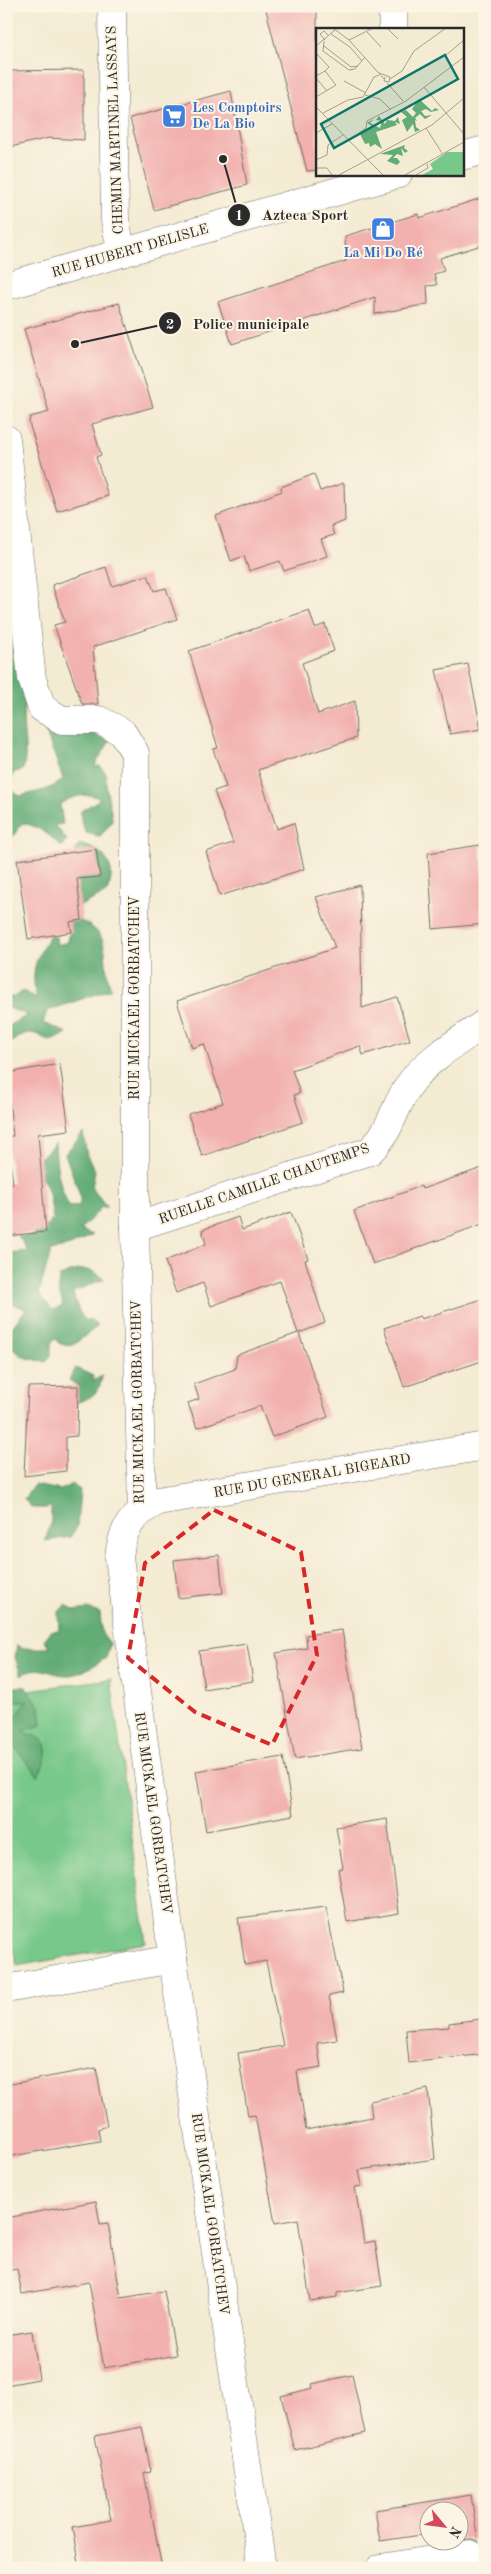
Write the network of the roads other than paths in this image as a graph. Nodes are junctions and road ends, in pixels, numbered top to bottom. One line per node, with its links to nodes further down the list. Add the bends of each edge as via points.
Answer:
1 (112, 6): 7 (street, CHEMIN MARTINEL LASSAYS, via 115,220)
2 (393, 6): 3 (street)
3 (393, 28)
4 (485, 150): 5 (street)
5 (464, 155)
6 (392, 175): 7 (street, RUE HUBERT DELISLE)
7 (122, 253): 8 (street, RUE HUBERT DELISLE)
8 (6, 286)
9 (6, 439): 11 (street, RUE MICKAEL GORBATCHEV, via 32,679 42,708 62,720 99,720 122,732 135,753)
10 (485, 1023): 11 (street, RUELLE CAMILLE CHAUTEMPS, via 427,1065 412,1081 400,1099 392,1124 370,1151)
11 (135, 1227): 13 (street, RUE MICKAEL GORBATCHEV)
12 (485, 1446): 13 (street, RUE DU GENERAL BIGEARD, via 158,1501)
13 (142, 1510): 14 (street, RUE MICKAEL GORBATCHEV, via 129,1522 121,1538 119,1556)
14 (173, 1959): 15 (street); 16 (street, RUE MICKAEL GORBATCHEV)
15 (6, 1989)
16 (262, 2568)
17 (381, 2568): 18 (street, via 468,2554)
18 (483, 2568)

